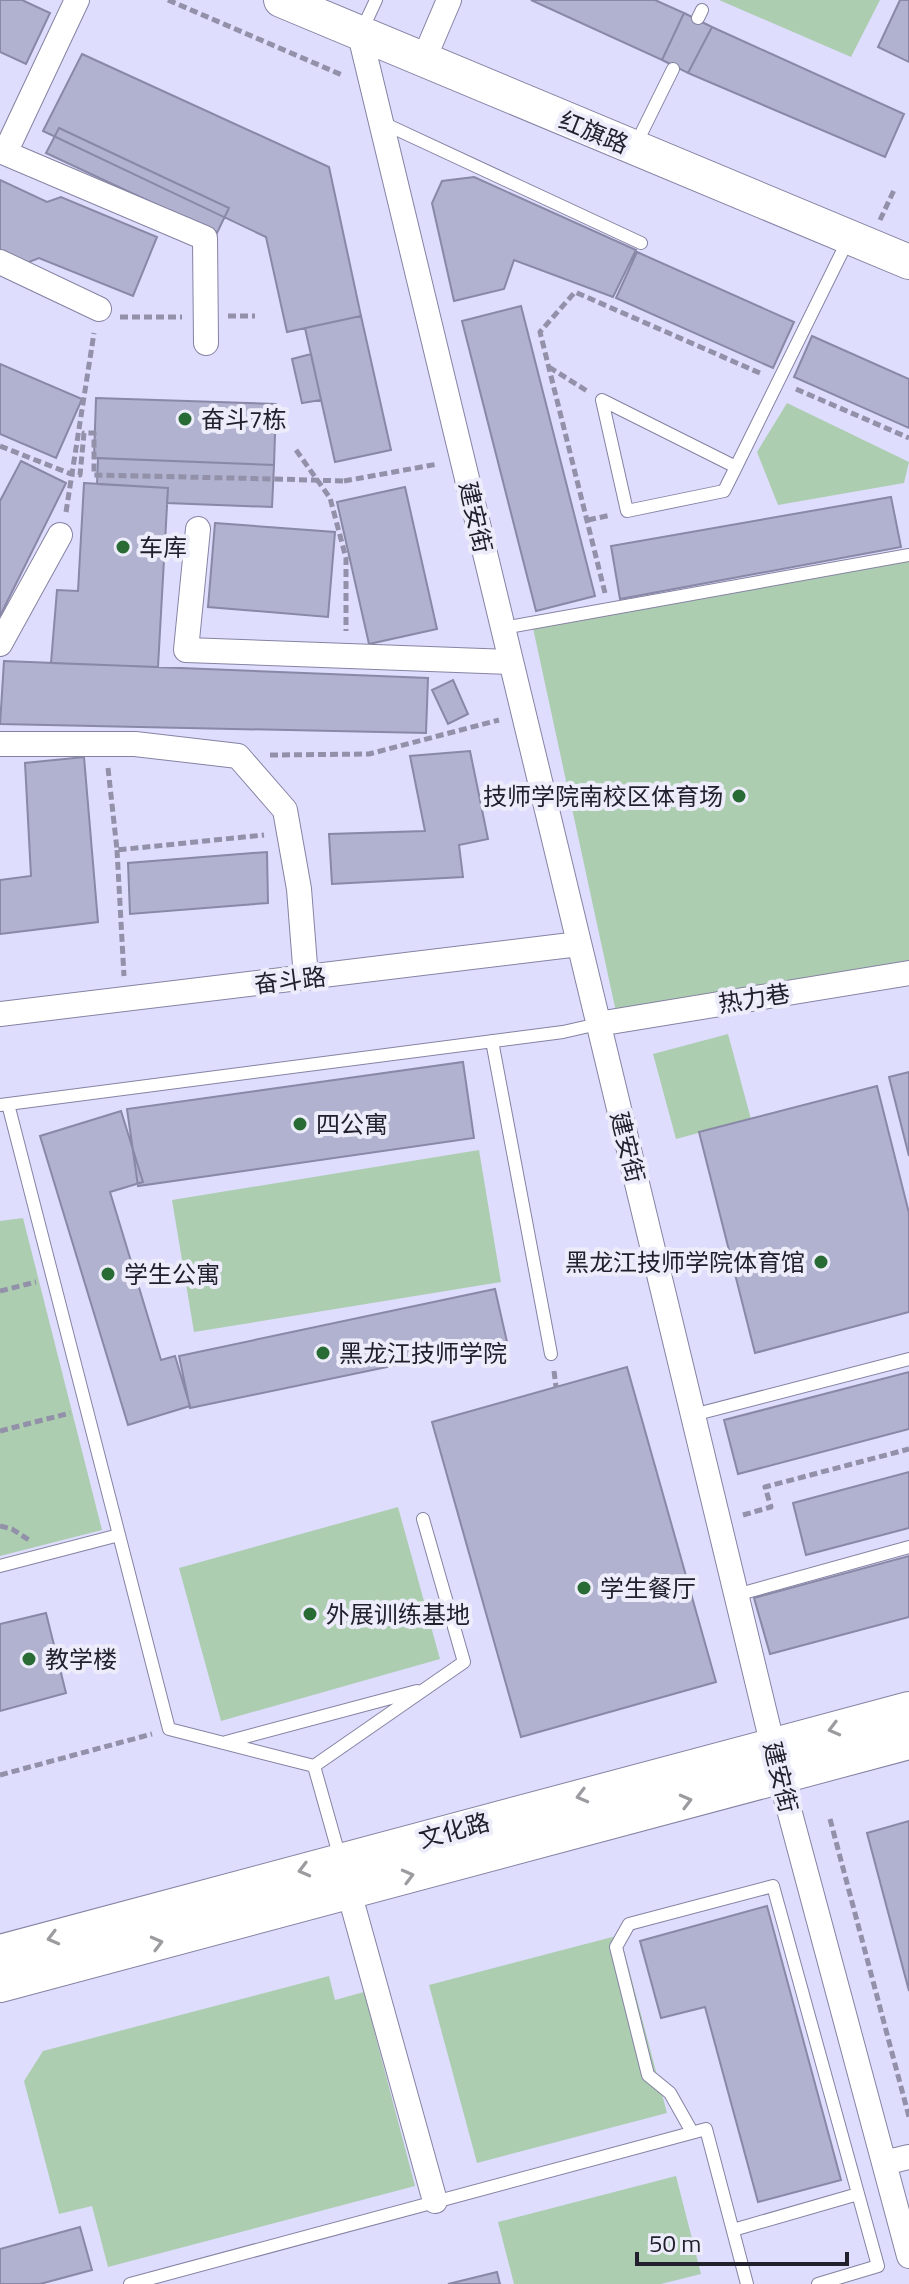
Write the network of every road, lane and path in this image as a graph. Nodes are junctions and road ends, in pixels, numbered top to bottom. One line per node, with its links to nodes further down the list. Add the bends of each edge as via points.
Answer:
1 (77, 0): 12 (street)
2 (168, 0): 9 (path)
3 (281, 0): 6 (main road, 红旗路)
4 (376, 0): 6 (lane)
5 (449, 0): 7 (street)
6 (360, 35): 7 (main road, 红旗路); 9 (street, 建安街)
7 (423, 61): 11 (main road, 红旗路)
8 (673, 69): 11 (lane)
9 (373, 88): 10 (street, 建安街)
10 (381, 122): 14 (lane); 27 (street, 建安街)
11 (634, 149): 13 (main road, 红旗路)
12 (2, 154): 19 (street, via 205,238)
13 (849, 237): 16 (main road, 红旗路); 22 (lane)
14 (641, 243)
15 (0, 262): 17 (street)
16 (909, 262)
17 (99, 309): 19 (path, via 124,318); 29 (path)
18 (255, 316): 19 (path)
19 (206, 317): 20 (street)
20 (206, 343)
21 (549, 367): 22 (path, via 540,332 575,292); 23 (path); 34 (path)
22 (778, 381): 24 (path); 28 (lane)
23 (602, 400): 28 (lane); 28 (lane, via 627,511 724,491)
24 (909, 438)
25 (0, 446): 29 (path)
26 (296, 450): 37 (path, via 330,498 346,558)
27 (462, 459): 29 (path, bridge, via 344,481 94,475 94,433 84,433 80,475); 35 (street, 建安街)
28 (736, 467)
29 (71, 474): 30 (path)
30 (69, 497)
31 (198, 529): 37 (street, via 186,650)
32 (60, 535): 36 (street)
33 (909, 555): 34 (lane)
34 (609, 609): 35 (lane)
35 (503, 628): 38 (street, 建安街)
36 (0, 644)
37 (346, 656): 38 (street)
38 (511, 662): 39 (street, 建安街)
39 (523, 713): 42 (path, via 369,754); 45 (street, 建安街)
40 (105, 743): 41 (street); 42 (street); 44 (path)
41 (0, 744)
42 (238, 756): 43 (street, via 285,810)
43 (289, 833): 44 (path); 47 (street)
44 (117, 850): 48 (path)
45 (579, 944): 47 (street, 奋斗路); 50 (street, 建安街)
46 (909, 973): 50 (street, 热力巷)
47 (306, 978): 48 (street, 奋斗路)
48 (125, 999): 49 (street, 奋斗路)
49 (0, 1014)
50 (598, 1024): 51 (lane); 58 (street, 建安街)
51 (492, 1041): 52 (lane); 55 (lane)
52 (4, 1104): 53 (lane)
53 (53, 1278): 54 (path); 57 (lane)
54 (1, 1292)
55 (551, 1354)
56 (909, 1359): 58 (lane)
57 (86, 1409): 59 (path); 63 (lane)
58 (693, 1415): 62 (street, 建安街)
59 (0, 1431)
60 (909, 1449): 62 (path, via 765,1487 771,1507)
61 (423, 1519): 67 (lane, via 464,1662)
62 (718, 1521): 66 (street, 建安街)
63 (119, 1535): 65 (lane); 69 (lane)
64 (909, 1547): 66 (lane)
65 (0, 1566)
66 (736, 1595): 72 (street, 建安街)
67 (427, 1688): 71 (lane); 73 (lane)
68 (909, 1709): 72 (main road, 文化路, one-way to 72)
69 (169, 1729): 71 (lane); 74 (path)
70 (909, 1742): 72 (main road, 文化路)
71 (222, 1743): 73 (lane)
72 (776, 1761): 76 (main road, 文化路); 82 (street, 建安街)
73 (314, 1766): 76 (lane)
74 (0, 1775)
75 (830, 1819): 79 (path)
76 (344, 1876): 77 (main road, 文化路, one-way to 77); 78 (main road, 文化路, one-way to 76); 84 (street)
77 (0, 1952)
78 (0, 1985)
79 (909, 2117)
80 (692, 2132): 83 (lane, via 670,2093 648,2075 616,1947 629,1924 773,1886); 84 (lane); 85 (lane, via 706,2129)
81 (909, 2157): 82 (street)
82 (884, 2163): 86 (street, 建安街)
83 (858, 2194): 85 (lane); 89 (lane, via 878,2266)
84 (435, 2201): 87 (lane)
85 (733, 2230): 88 (lane)
86 (909, 2256)
87 (130, 2284)
88 (747, 2284)
89 (818, 2284)

